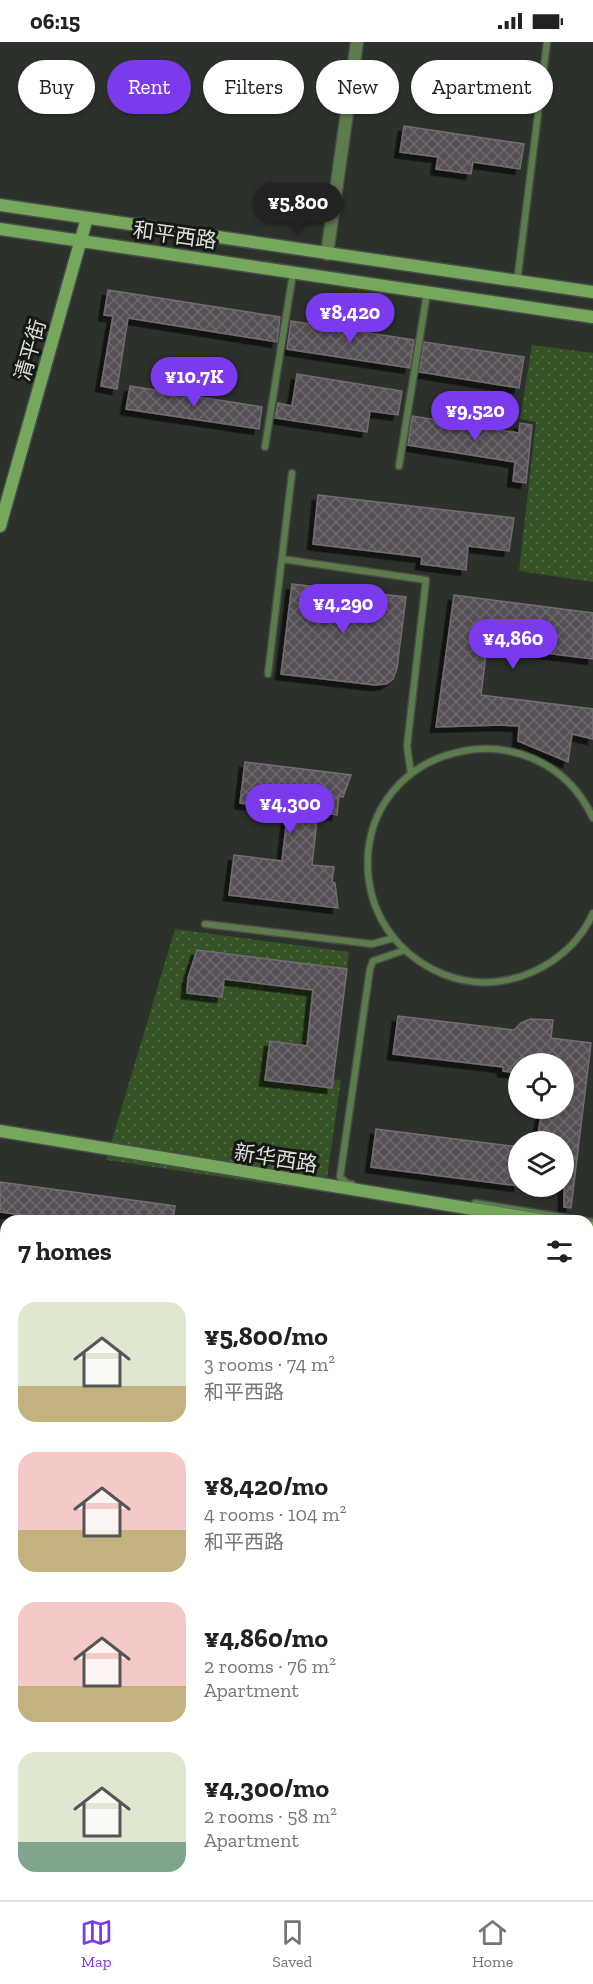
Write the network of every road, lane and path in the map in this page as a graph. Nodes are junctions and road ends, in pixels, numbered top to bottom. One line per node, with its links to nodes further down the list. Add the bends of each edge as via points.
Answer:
1 (357, 42): 7 (street)
2 (547, 42): 9 (lane)
3 (0, 205): 4 (main road, 和平西路)
4 (87, 218): 6 (main road, 清平街); 7 (main road, 和平西路)
5 (0, 229): 6 (main road, 和平西路)
6 (81, 241): 8 (main road, 和平西路); 16 (main road, 清平街)
7 (327, 254): 9 (main road, 和平西路)
8 (293, 273): 10 (main road, 和平西路); 13 (lane)
9 (517, 282): 11 (main road, 和平西路)
10 (427, 292): 12 (main road, 和平西路); 14 (lane)
11 (593, 292)
12 (593, 316)
13 (265, 447)
14 (399, 466)
15 (292, 473): 17 (lane)
16 (0, 526)
17 (282, 559): 18 (lane); 19 (lane, via 426,580 407,746)
18 (268, 674)
19 (411, 774): 20 (lane, via 433,760 463,750 512,751 556,771 579,794); 23 (lane, via 386,803 369,848 372,896)
20 (593, 818)
21 (593, 913): 24 (lane, via 563,953 537,970 508,980 477,982 446,975)
22 (205, 924): 23 (lane, via 372,944)
23 (394, 938): 24 (lane)
24 (405, 950): 27 (lane, via 373,961 370,969 340,1177 348,1184)
25 (0, 1131): 26 (main road, 新华西路)
26 (469, 1215)
27 (548, 1215)

